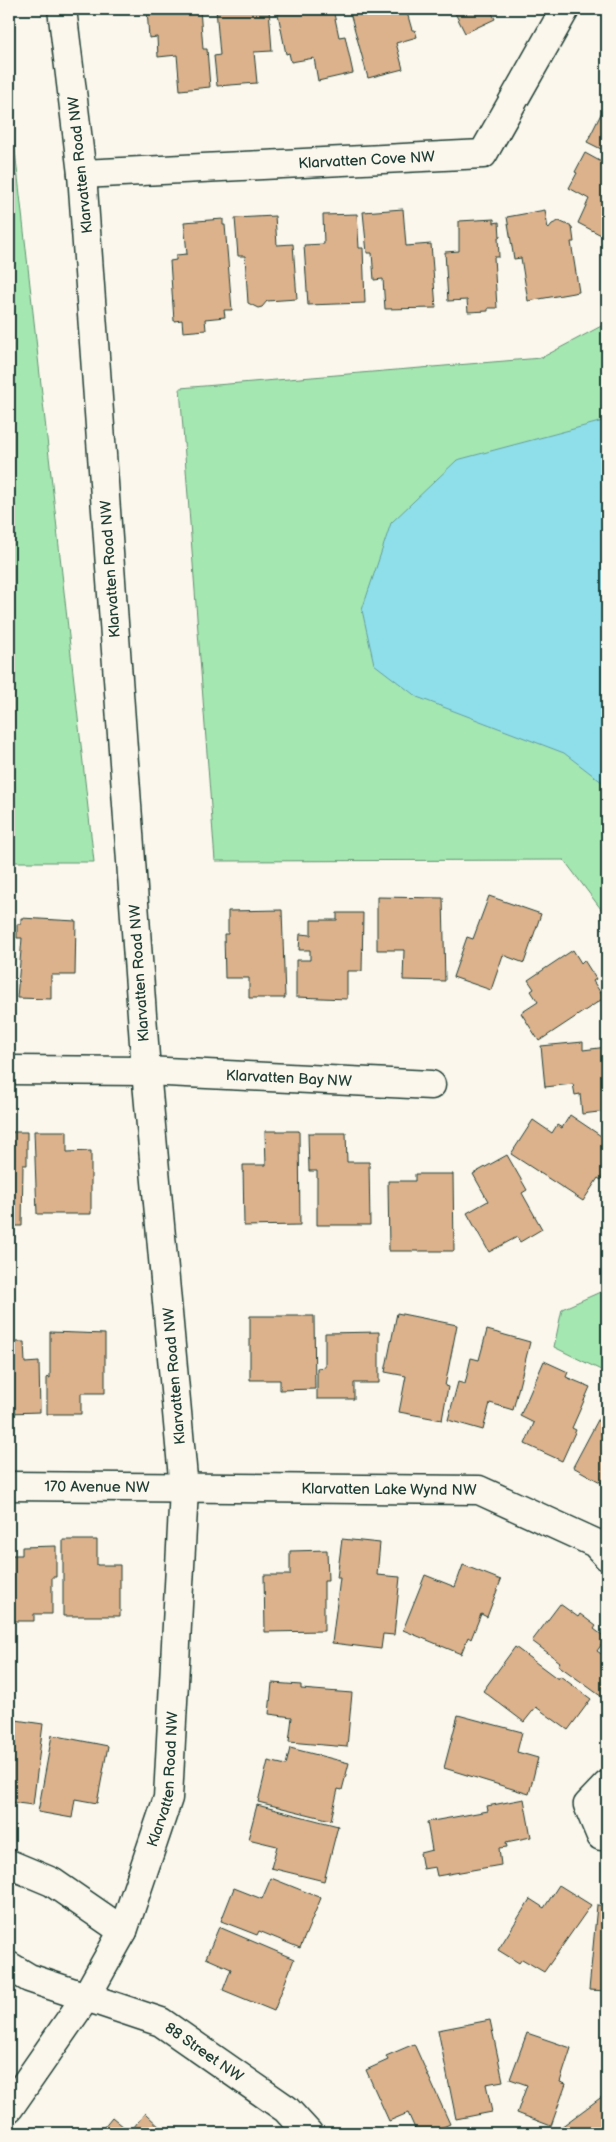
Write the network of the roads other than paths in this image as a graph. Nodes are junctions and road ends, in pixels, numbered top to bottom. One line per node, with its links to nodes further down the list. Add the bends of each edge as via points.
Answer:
1 (62, 9): 3 (street, Klarvatten Road NW)
2 (566, 9): 3 (street, Klarvatten Cove NW, via 483,154)
3 (82, 174): 5 (street, Klarvatten Road NW)
4 (9, 1070): 5 (street, Klarvatten Bay NW)
5 (146, 1071): 6 (street, Klarvatten Bay NW); 8 (street, Klarvatten Road NW)
6 (431, 1085)
7 (9, 1486): 8 (street, 170 Avenue NW)
8 (184, 1489): 9 (street, Klarvatten Lake Wynd NW, via 479,1490 595,1543); 13 (street, Klarvatten Road NW, via 168,1798)
9 (607, 1556)
10 (607, 1785): 11 (street, via 588,1805 601,1836)
11 (607, 1835)
12 (9, 1864): 13 (street, via 52,1882)
13 (123, 1931): 15 (street, Klarvatten Road NW)
14 (9, 1966): 15 (street, via 29,1978)
15 (86, 1998): 16 (street, Klarvatten Road NW); 17 (street, 88 Street NW, via 161,2022 286,2109)
16 (9, 2108)
17 (308, 2133)

